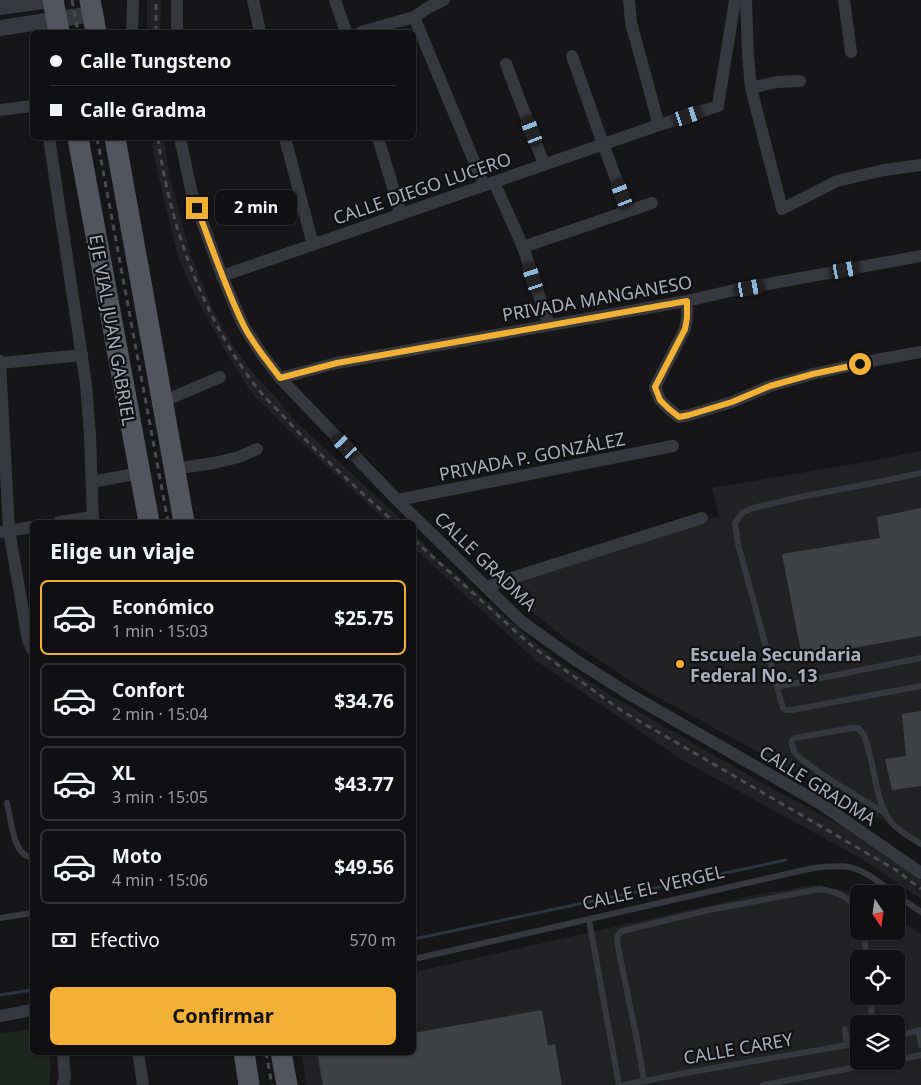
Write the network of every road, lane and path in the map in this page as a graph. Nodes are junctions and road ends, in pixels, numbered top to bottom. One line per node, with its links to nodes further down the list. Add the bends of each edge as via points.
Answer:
1 (132, 0): 16 (street)
2 (177, 0): 17 (street)
3 (254, 0): 18 (street)
4 (444, 0): 13 (street)
5 (629, 0): 28 (street, via 631,23)
6 (735, 0): 28 (street, CALLE DIEGO LUCERO, via 718,106)
7 (746, 0): 25 (street)
8 (844, 0): 21 (street)
9 (340, 3): 19 (street)
10 (0, 7): 11 (street)
11 (54, 13): 12 (street); 15 (street)
12 (93, 16)
13 (414, 17): 20 (street); 38 (street)
14 (0, 28): 15 (street)
15 (32, 28)
16 (132, 30)
17 (177, 30)
18 (260, 30)
19 (346, 30)
20 (368, 30)
21 (851, 52)
22 (572, 56): 35 (street)
23 (506, 64): 36 (street)
24 (800, 81): 25 (street)
25 (751, 88): 37 (street, via 782,209 837,181)
26 (30, 106): 27 (street)
27 (0, 110)
28 (659, 125): 35 (street, CALLE DIEGO LUCERO)
29 (49, 140): 49 (street)
30 (78, 140): 57 (main road, EJE VIAL JUAN GABRIEL)
31 (115, 140): 53 (main road, EJE VIAL JUAN GABRIEL)
32 (180, 140): 45 (street, CALLE GRADMA, via 192,194)
33 (286, 140): 42 (street)
34 (379, 140): 41 (street)
35 (603, 144): 36 (street, CALLE DIEGO LUCERO); 40 (street)
36 (544, 164): 38 (street, CALLE DIEGO LUCERO)
37 (921, 165)
38 (489, 184): 41 (street, CALLE DIEGO LUCERO); 43 (street)
39 (652, 203): 40 (street)
40 (628, 211): 43 (street)
41 (401, 214): 42 (street, CALLE DIEGO LUCERO)
42 (312, 245): 45 (street, CALLE DIEGO LUCERO)
43 (523, 247): 47 (street)
44 (921, 256): 46 (street, PRIVADA MANGANESO)
45 (222, 276): 52 (street, CALLE GRADMA, via 243,325)
46 (687, 301): 47 (street, PRIVADA MANGANESO); 48 (street, via 685,329 655,387 660,400 679,417 813,374)
47 (549, 325): 52 (street, PRIVADA MANGANESO, via 337,363)
48 (921, 352)
49 (82, 356): 50 (street); 59 (street)
50 (0, 362): 66 (street)
51 (220, 377): 53 (street)
52 (280, 378): 60 (street, CALLE GRADMA)
53 (162, 402): 56 (main road, EJE VIAL JUAN GABRIEL)
54 (674, 446): 60 (street, PRIVADA P. GONZÁLEZ)
55 (258, 449): 56 (street, via 214,463)
56 (174, 469): 64 (main road, EJE VIAL JUAN GABRIEL)
57 (140, 473): 59 (street); 63 (main road, EJE VIAL JUAN GABRIEL)
58 (921, 473): 71 (lane, via 753,508 742,513 735,523)
59 (92, 482): 62 (street)
60 (397, 500): 67 (street, CALLE GRADMA)
61 (702, 518): 67 (street)
62 (93, 520)
63 (148, 520)
64 (184, 520)
65 (30, 527): 66 (street)
66 (5, 531): 68 (street)
67 (487, 587): 76 (street, CALLE GRADMA, via 522,622 577,661 821,804)
68 (30, 644)
69 (921, 658): 71 (lane)
70 (921, 686): 71 (lane, via 792,710 783,708)
71 (776, 687)
72 (8, 803): 75 (lane, via 17,845)
73 (885, 812): 73 (lane, via 865,736 858,728 792,741 795,753 802,760); 74 (lane, via 892,823)
74 (921, 844)
75 (30, 857)
76 (921, 873)
77 (882, 885): 83 (lane, CALLE EL VERGEL, via 848,867 813,868)
78 (905, 900): 80 (lane, CALLE EL VERGEL)
79 (850, 901): 100 (lane, via 845,896 820,890 716,908 638,926 618,934 616,939)
80 (921, 912)
81 (30, 913): 82 (lane)
82 (0, 918)
83 (589, 920): 84 (lane, CALLE EL VERGEL); 105 (lane)
84 (416, 959)
85 (30, 1010): 86 (street)
86 (0, 1016)
87 (845, 1029): 91 (lane)
88 (920, 1031): 89 (lane); 92 (lane)
89 (905, 1034)
90 (850, 1044): 91 (lane, CALLE CAREY)
91 (847, 1045): 100 (lane, CALLE CAREY)
92 (921, 1045)
93 (63, 1055): 101 (street)
94 (138, 1055): 102 (street)
95 (244, 1055): 103 (main road)
96 (282, 1055): 104 (main road)
97 (921, 1055): 98 (lane)
98 (905, 1058)
99 (850, 1068): 107 (lane)
100 (644, 1081): 106 (lane, CALLE CAREY)
101 (63, 1085)
102 (143, 1085)
103 (249, 1085)
104 (288, 1085)
105 (619, 1085)
106 (624, 1085)
107 (763, 1085)

